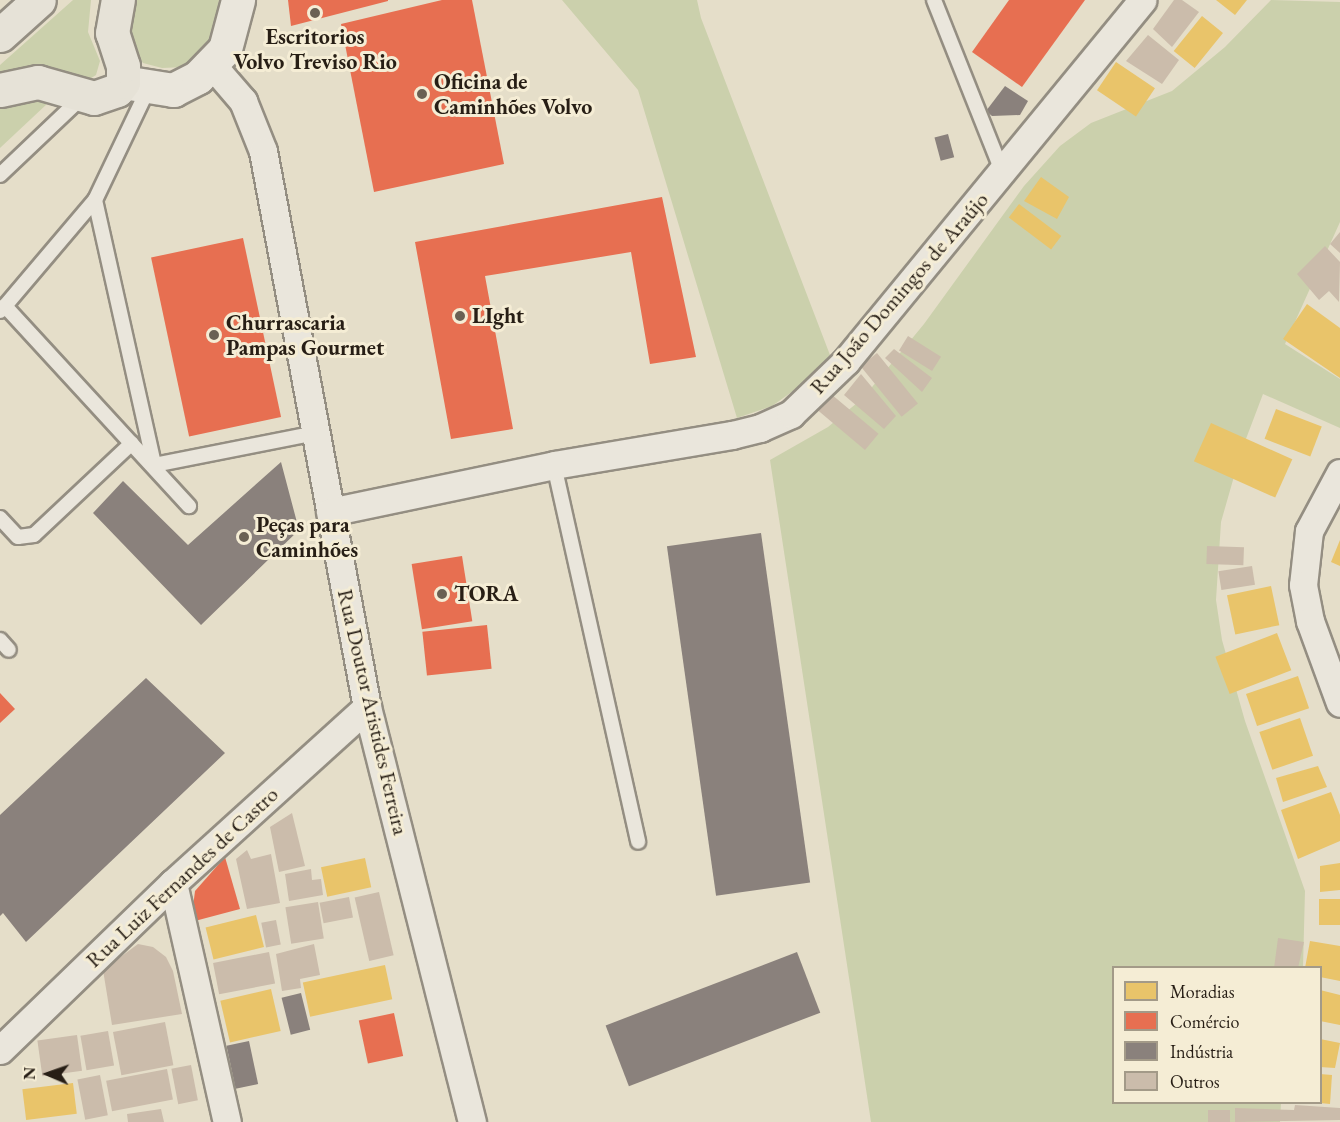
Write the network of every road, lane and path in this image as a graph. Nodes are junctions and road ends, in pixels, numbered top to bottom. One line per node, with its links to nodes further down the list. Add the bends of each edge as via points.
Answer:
1 (39, 0): 6 (highway)
2 (118, 0): 8 (highway, via 112,39)
3 (238, 0): 7 (main road, via 225,49)
4 (934, 0): 11 (lane)
5 (1143, 0): 11 (street, Rua João Domingos de Araújo)
6 (0, 35)
7 (212, 65): 8 (main road, via 173,90); 15 (street, Rua Doutor Aristides Ferreira, via 243,101 263,151)
8 (136, 84): 10 (highway, via 108,96); 13 (lane)
9 (0, 90): 10 (highway, via 38,82 65,87)
10 (81, 98): 12 (lane)
11 (1003, 173): 18 (street, Rua João Domingos de Araújo, via 846,361 791,414 732,435)
12 (0, 175)
13 (95, 201): 14 (lane); 17 (lane)
14 (3, 308): 16 (lane)
15 (315, 433): 17 (lane); 21 (street, Rua Doutor Aristides Ferreira)
16 (132, 442): 17 (lane); 22 (lane, via 34,535 18,537)
17 (154, 465): 20 (lane)
18 (554, 465): 21 (street, Rua João Domingos de Araújo); 25 (lane)
19 (1340, 473): 23 (street, via 1315,514 1303,575 1310,621)
20 (189, 506)
21 (330, 512): 24 (street, Rua Doutor Aristides Ferreira)
22 (0, 518)
23 (1340, 703)
24 (367, 708): 26 (street, Rua Luiz Fernandes de Castro); 29 (street, Rua Doutor Aristides Ferreira)
25 (638, 842)
26 (173, 883): 27 (street, Rua Luiz Fernandes de Castro); 28 (street)
27 (0, 1050)
28 (227, 1122)
29 (472, 1122)

